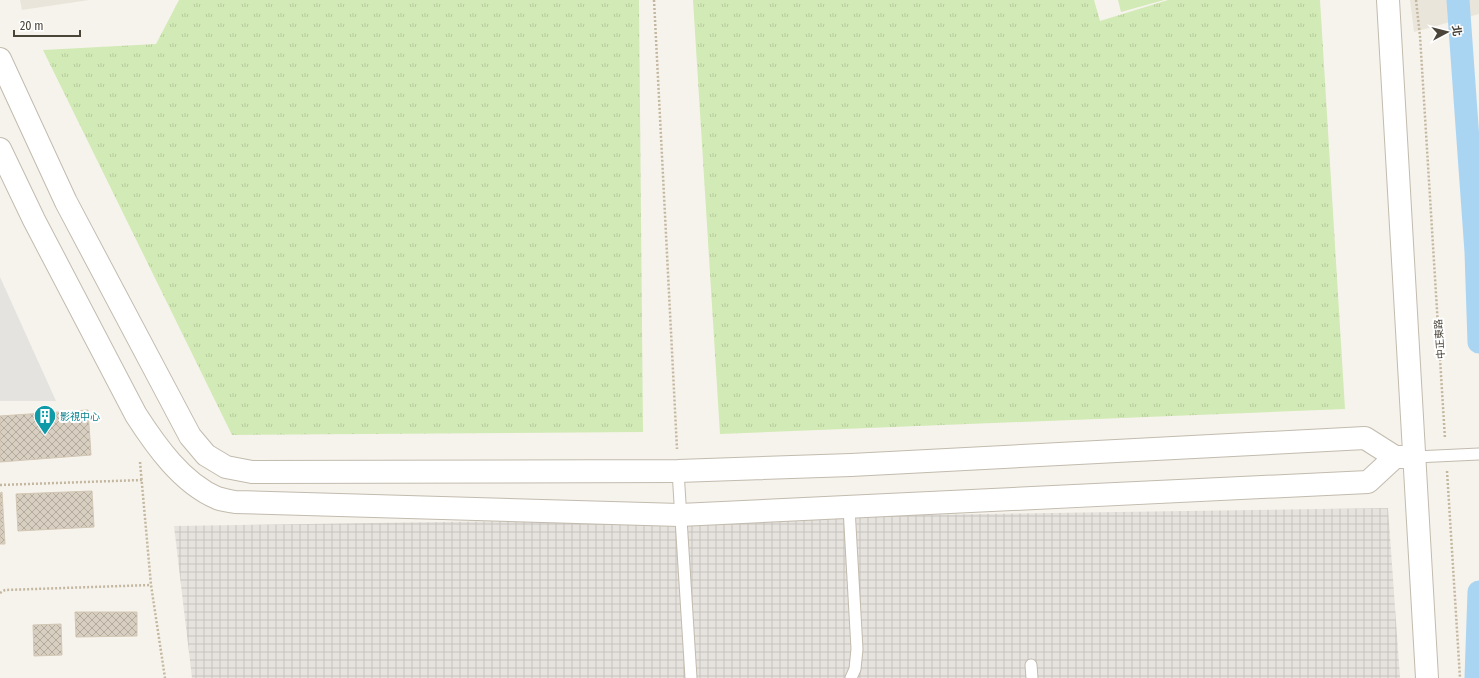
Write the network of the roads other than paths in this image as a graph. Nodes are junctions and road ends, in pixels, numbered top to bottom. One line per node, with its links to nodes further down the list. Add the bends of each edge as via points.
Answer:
1 (1388, 0): 5 (street)
2 (0, 59): 6 (street, via 66,202 190,436 206,455 226,467 252,472)
3 (0, 149): 8 (street, via 34,220 136,415 172,465 204,491 217,498 235,502)
4 (1479, 454): 5 (lane)
5 (1405, 457): 6 (street, via 1365,438 851,465); 7 (street, via 1368,482); 13 (street)
6 (678, 471): 8 (lane)
7 (849, 508): 8 (street); 11 (lane, via 857,650 855,669)
8 (680, 515): 10 (lane)
9 (1032, 665): 12 (lane)
10 (691, 678)
11 (851, 678)
12 (1032, 678)
13 (1427, 678)

